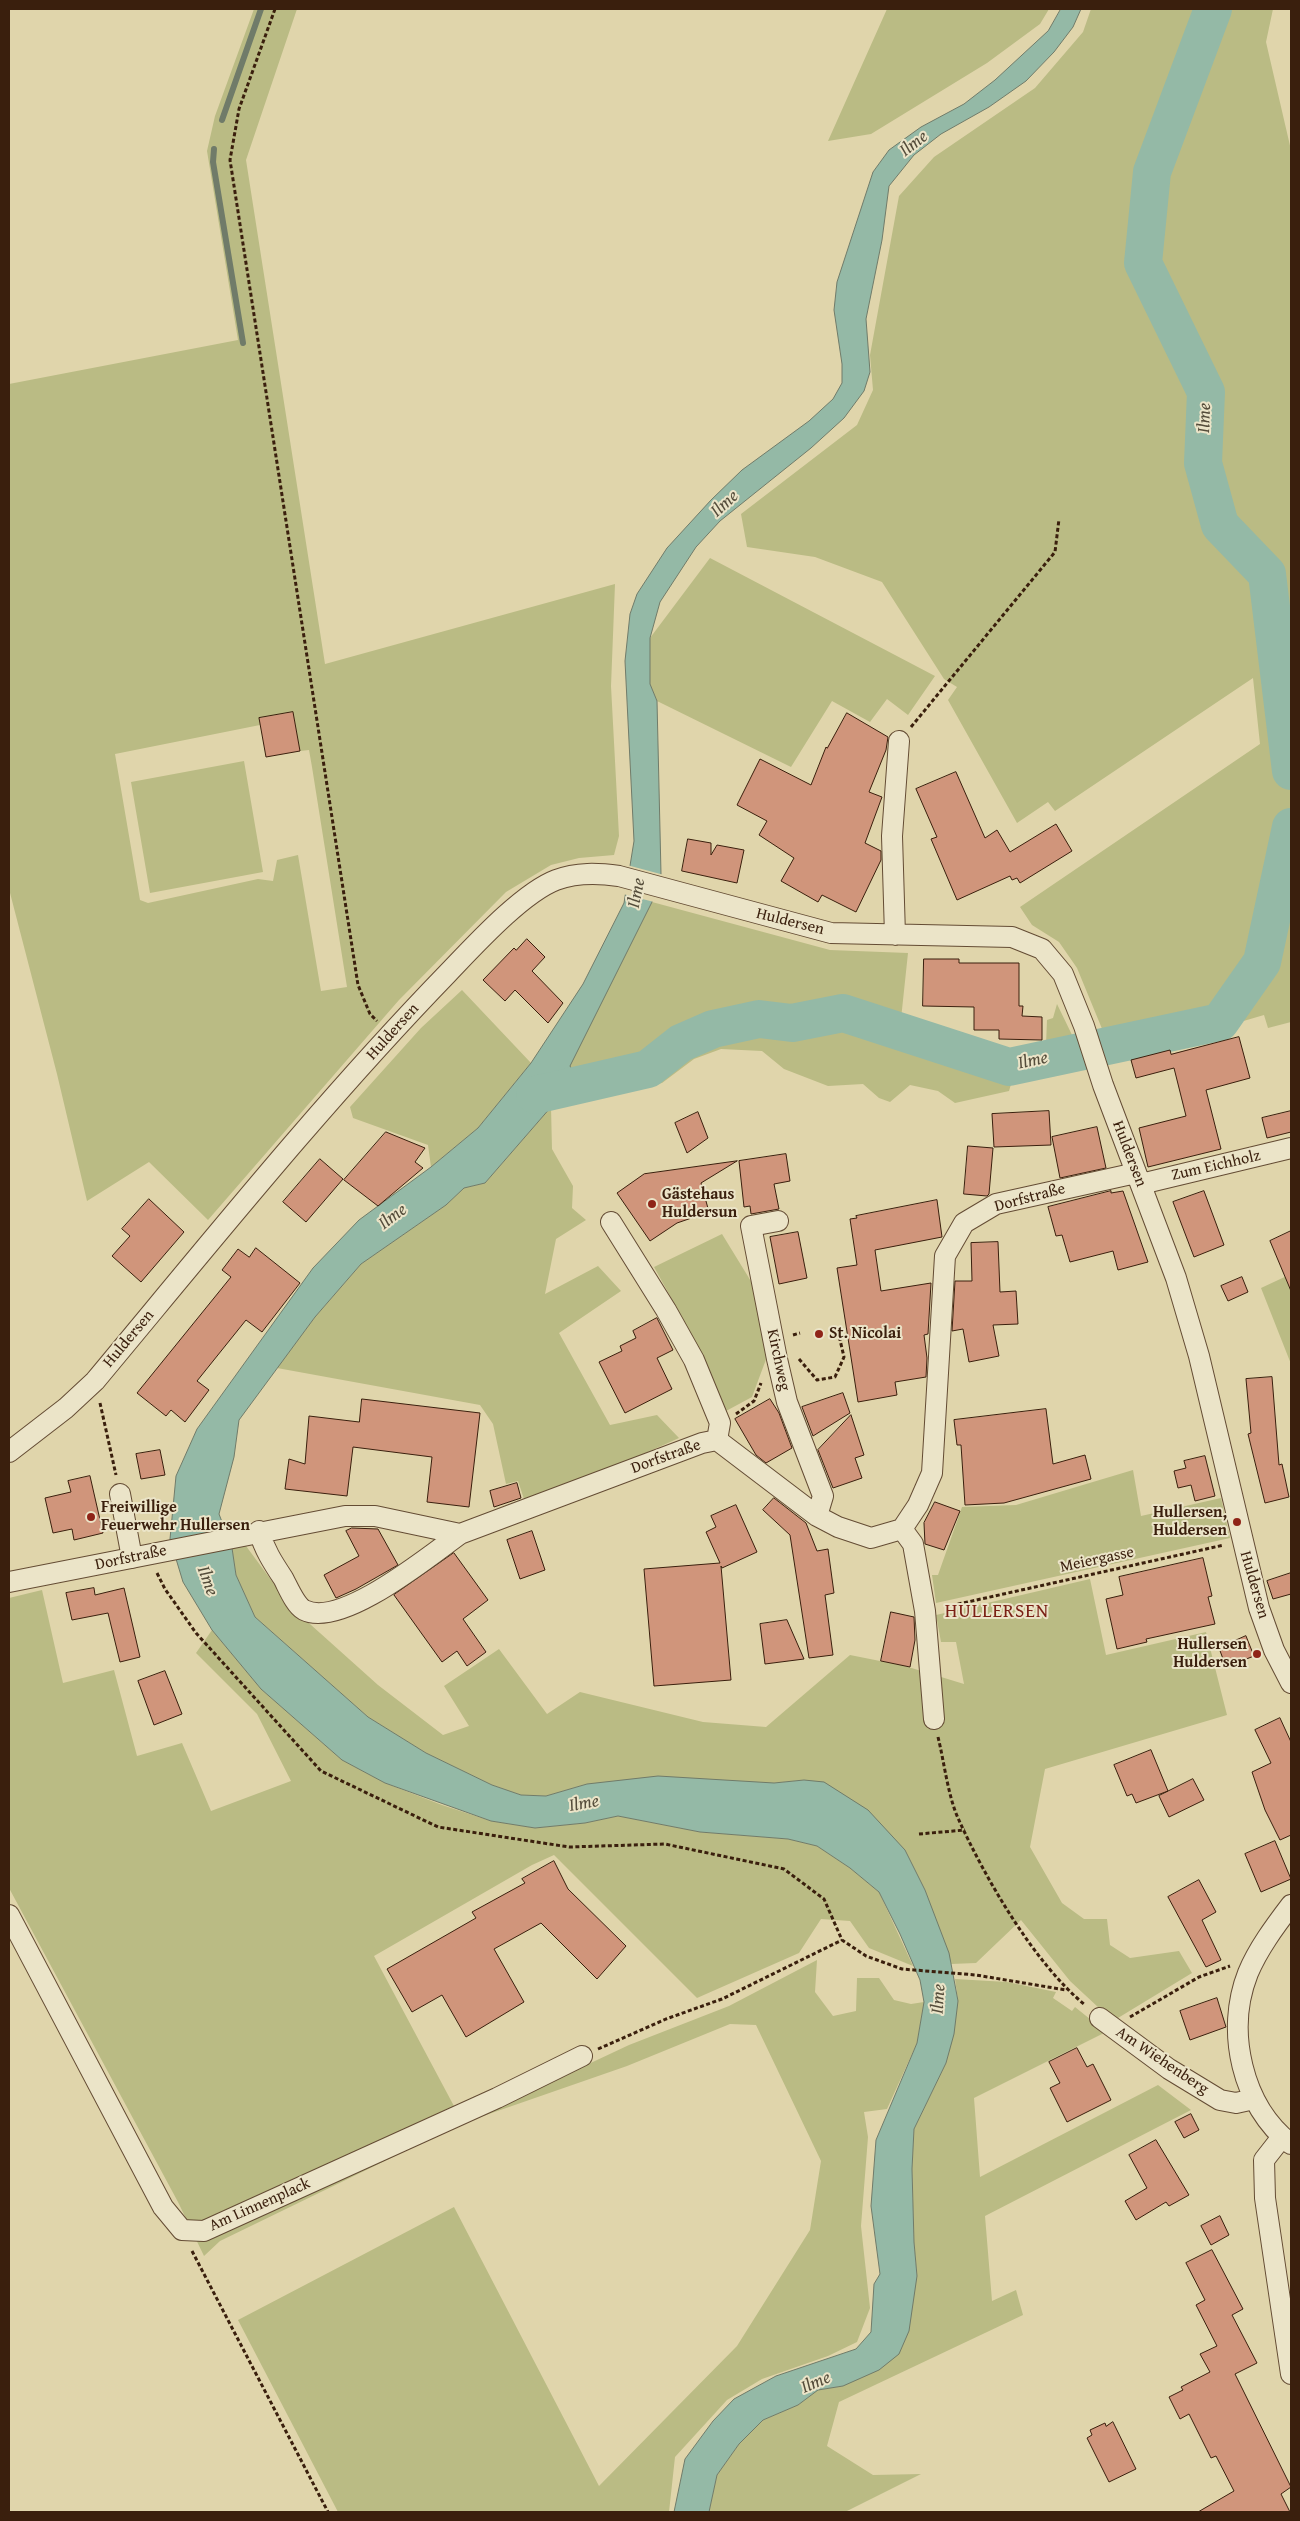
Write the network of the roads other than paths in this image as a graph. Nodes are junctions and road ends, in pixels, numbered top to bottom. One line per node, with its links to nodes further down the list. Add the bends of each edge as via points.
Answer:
1 (899, 741): 2 (street, via 892,836)
2 (895, 935): 4 (street, Huldersen, via 1012,937 1042,949 1063,974); 8 (street, Huldersen, via 831,933 619,876 591,872 556,880 530,896 490,930 390,1033 95,1381)
3 (1291, 1148): 4 (street, Zum Eichholz)
4 (1138, 1179): 11 (street, Dorfstraße, via 996,1204 964,1224 945,1256 932,1473); 16 (street, Huldersen, via 1176,1278 1200,1356 1262,1616)
5 (778, 1221): 10 (street, Kirchweg, via 752,1226 787,1402 823,1496)
6 (612, 1222): 7 (street, via 694,1360 720,1423)
7 (718, 1440): 10 (street, Dorfstraße); 13 (street, Dorfstraße, via 702,1443)
8 (9, 1452)
9 (120, 1494): 14 (street)
10 (817, 1516): 11 (street, Dorfstraße, via 871,1538)
11 (902, 1529): 17 (street, via 913,1544 925,1611)
12 (252, 1533): 13 (street, Dorfstraße, via 345,1516 375,1516); 13 (street, via 302,1609 316,1614 342,1609 380,1591); 14 (street, Dorfstraße)
13 (460, 1534)
14 (146, 1555): 15 (street, Dorfstraße)
15 (9, 1582)
16 (1291, 1683)
17 (934, 1719)
18 (1291, 1905): 22 (street, via 1248,1974 1238,2014 1239,2049)
19 (9, 1915): 21 (street, Am Linnenplack, via 163,2207 182,2230 204,2231)
20 (1106, 2023): 22 (street, Am Wiehenberg, via 1169,2069 1220,2100 1236,2103)
21 (582, 2056)
22 (1254, 2099): 23 (street)
23 (1287, 2141): 24 (street, via 1264,2160 1266,2198)
24 (1291, 2374)

